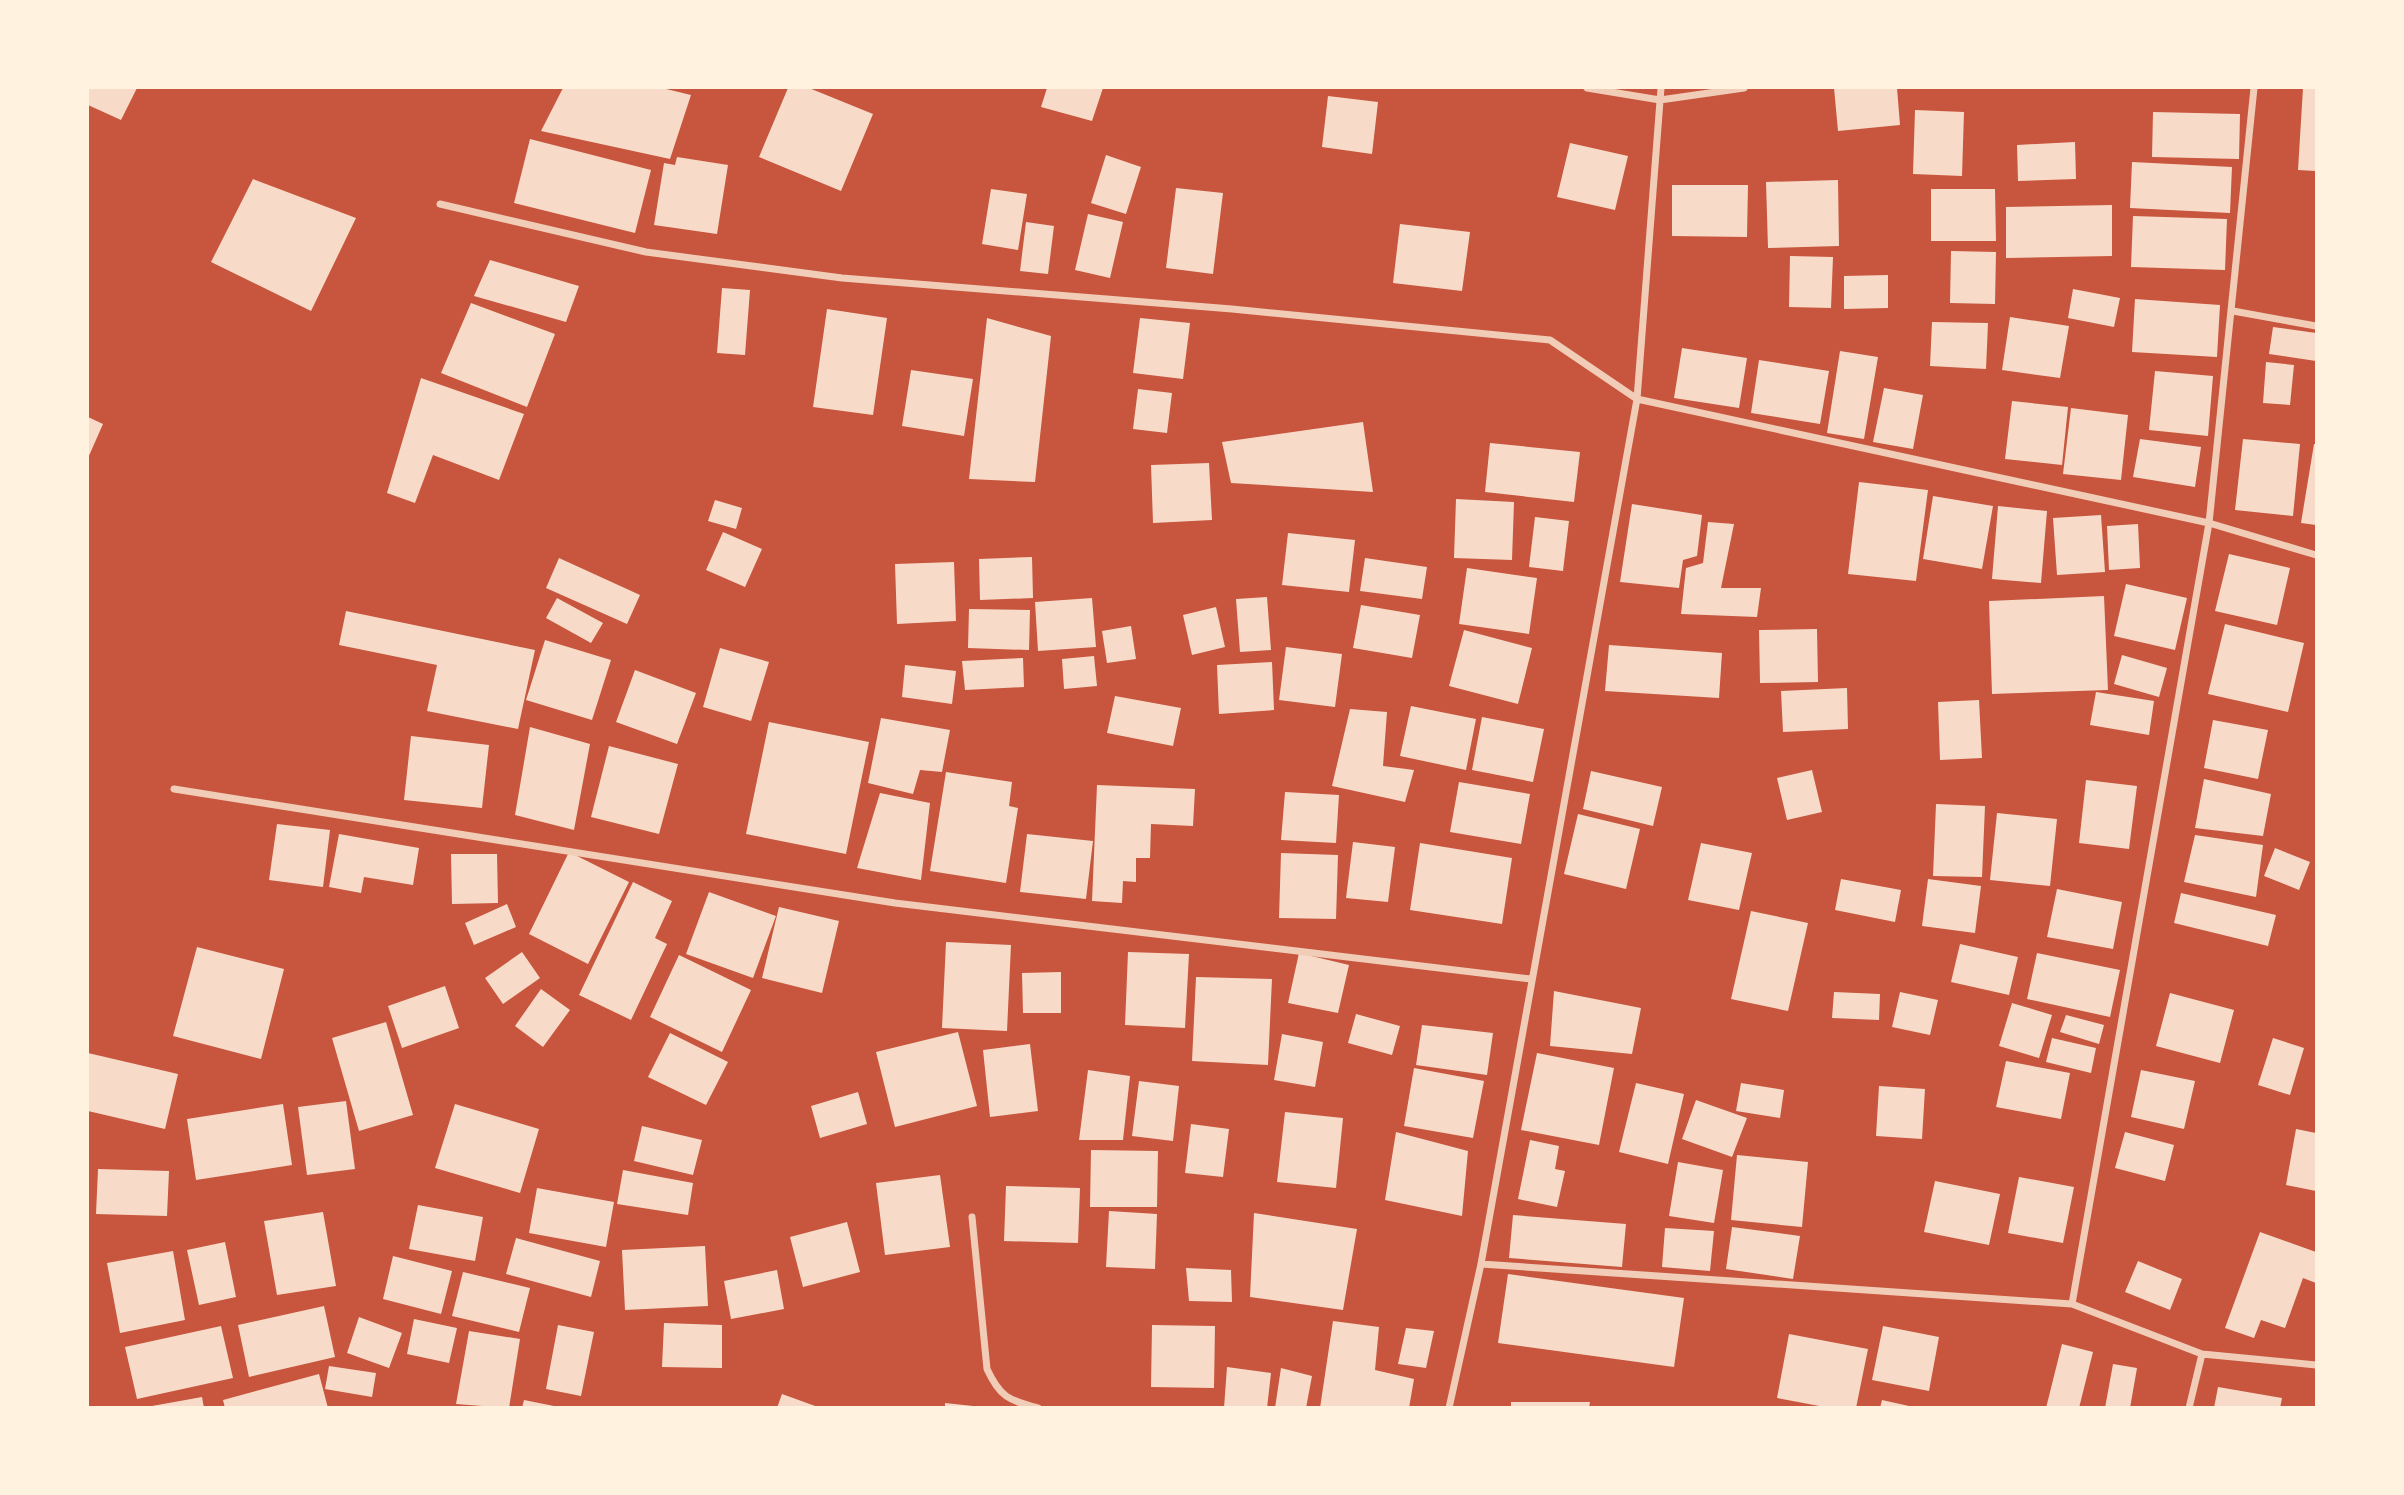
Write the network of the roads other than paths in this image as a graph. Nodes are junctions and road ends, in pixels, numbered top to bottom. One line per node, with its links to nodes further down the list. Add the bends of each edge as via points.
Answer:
1 (1587, 88): 5 (street)
2 (1661, 88): 5 (street)
3 (1744, 88): 5 (street)
4 (2254, 88): 7 (street)
5 (1660, 100): 9 (street)
6 (440, 204): 9 (street, via 646,253 842,278 1550,340)
7 (2233, 311): 8 (street); 10 (street)
8 (2316, 326)
9 (1637, 399): 10 (street); 13 (street)
10 (2209, 523): 11 (street); 16 (street)
11 (2316, 555)
12 (174, 789): 13 (street, via 895,903)
13 (1531, 979): 15 (street)
14 (972, 1217): 19 (street, via 987,1369 997,1391)
15 (1481, 1264): 16 (street); 20 (street)
16 (2072, 1304): 17 (street)
17 (2202, 1354): 18 (street); 21 (street)
18 (2316, 1365)
19 (1038, 1408)
20 (1449, 1408)
21 (2189, 1408)

